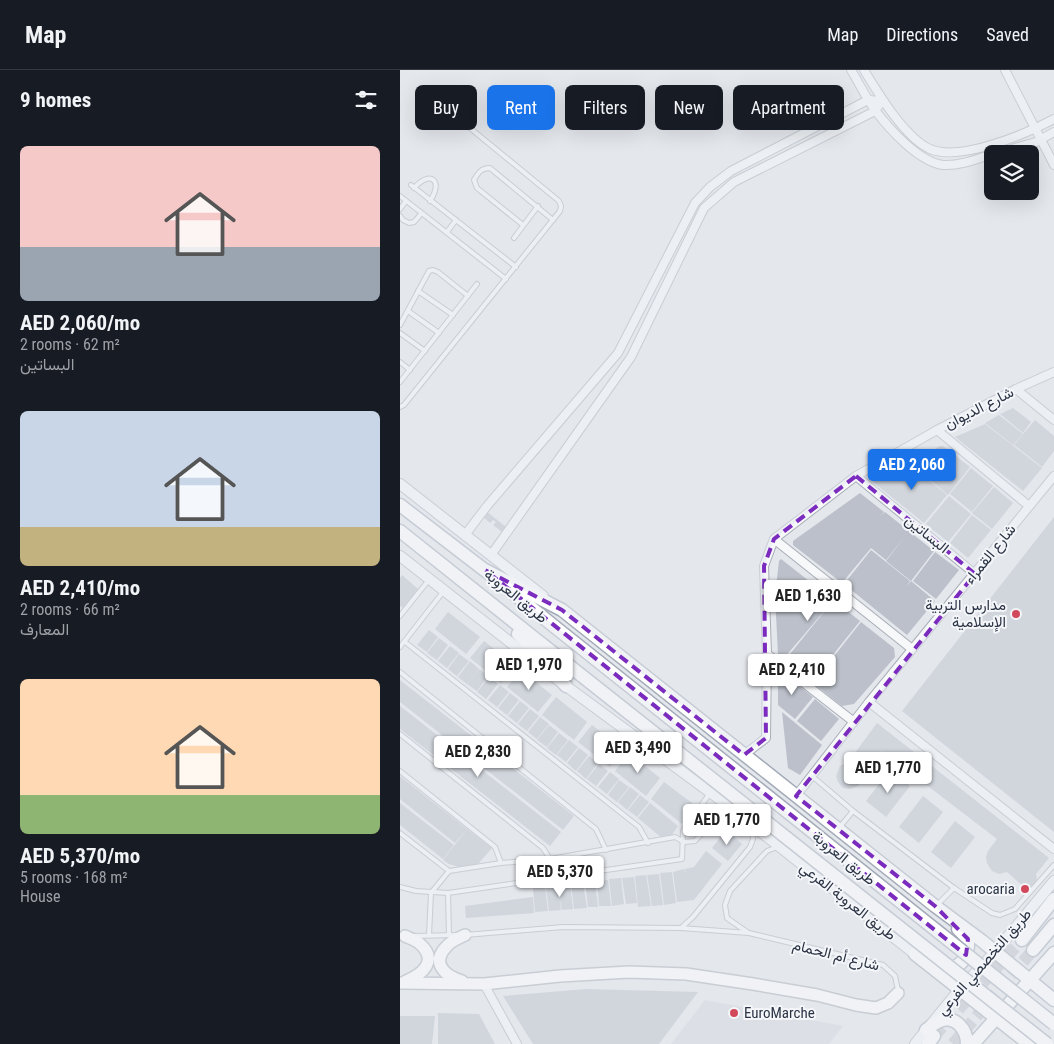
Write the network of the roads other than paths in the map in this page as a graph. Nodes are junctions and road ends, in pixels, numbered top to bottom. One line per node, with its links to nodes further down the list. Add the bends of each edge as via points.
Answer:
1 (852, 70): 4 (street)
2 (864, 70): 5 (street)
3 (1005, 70): 8 (street)
4 (868, 100): 5 (street); 6 (street); 52 (street, via 731,171 695,203 618,353)
5 (882, 101): 6 (street); 8 (street, via 920,143 942,152 962,152)
6 (875, 111): 13 (street, via 899,137 931,162 958,164); 54 (street, via 734,182 704,208 631,357)
7 (1054, 119): 8 (street)
8 (1035, 129): 11 (street)
9 (473, 130): 23 (lane, via 559,200 560,211)
10 (1054, 132): 11 (street)
11 (1041, 139): 12 (street); 14 (street)
12 (1022, 145)
13 (984, 157)
14 (1054, 165)
15 (400, 196): 16 (lane)
16 (406, 201): 19 (lane); 20 (lane)
17 (430, 201): 17 (lane, via 437,191 436,185 426,178 412,187); 22 (lane)
18 (538, 206): 23 (lane); 24 (lane); 24 (lane, via 490,168 479,172 474,180 477,188)
19 (400, 209)
20 (421, 214): 21 (lane, via 409,223); 25 (lane)
21 (400, 216)
22 (456, 220): 25 (lane); 27 (lane)
23 (553, 220): 27 (lane)
24 (523, 225): 26 (lane)
25 (447, 232): 28 (lane)
26 (514, 238)
27 (516, 266): 28 (lane)
28 (506, 279): 43 (lane)
29 (477, 284): 31 (lane)
30 (418, 291): 31 (lane, via 433,270); 32 (lane); 33 (lane)
31 (468, 296): 33 (lane)
32 (408, 310): 34 (lane); 36 (lane)
33 (453, 316): 36 (lane)
34 (400, 325)
35 (400, 333): 37 (lane)
36 (439, 333): 37 (lane)
37 (425, 351): 39 (lane)
38 (400, 362): 39 (lane)
39 (410, 370): 41 (lane)
40 (1054, 372): 42 (street, شارع الديوان)
41 (400, 382)
42 (1016, 389): 44 (street); 45 (street, شارع الديوان)
43 (400, 407)
44 (1054, 420)
45 (937, 430): 46 (street, شارع الديوان); 50 (street)
46 (856, 476): 53 (street, شارع الديوان); 57 (street, البساتين)
47 (1054, 476): 50 (street, شارع القمراء)
48 (400, 484): 52 (street)
49 (400, 505): 56 (main road, طريق العروبة)
50 (1029, 506): 57 (street, شارع القمراء)
51 (400, 531): 59 (main road, طريق العروبة)
52 (465, 535): 54 (street)
53 (774, 539): 65 (street); 66 (street, via 764,566)
54 (491, 555): 61 (street)
55 (400, 556): 58 (street, طريق العروبة الفرعي)
56 (485, 570): 61 (main road); 118 (main road, طريق العروبة, bridge)
57 (975, 574): 65 (street, شارع القمراء)
58 (430, 579): 60 (street, طريق العروبة الفرعي); 62 (lane)
59 (470, 587): 68 (main road, via 539,654); 125 (main road, طريق العروبة, bridge)
60 (444, 590): 63 (lane); 68 (street, طريق العروبة الفرعي)
61 (562, 610): 72 (main road)
62 (400, 616)
63 (405, 642): 64 (lane); 83 (lane, via 639,827)
64 (400, 647)
65 (912, 649): 69 (street, شارع القمراء)
66 (767, 654): 70 (street); 72 (street, via 766,738)
67 (400, 672): 86 (lane, via 596,829)
68 (566, 686): 75 (street, طريق العروبة الفرعي)
69 (869, 702): 70 (street, شارع القمراء); 85 (street)
70 (854, 722): 74 (street, شارع القمراء)
71 (400, 734): 87 (lane, via 543,848)
72 (744, 755): 76 (main road)
73 (400, 771): 88 (lane, via 494,847)
74 (812, 776): 76 (street, شارع القمراء); 78 (lane)
75 (710, 793): 77 (street, طريق العروبة الفرعي); 82 (lane, via 683,831)
76 (796, 796): 80 (main road)
77 (728, 806): 79 (street, طريق العروبة الفرعي); 82 (lane, via 695,841)
78 (853, 811): 80 (lane); 93 (lane)
79 (752, 826): 84 (street, طريق العروبة الفرعي); 99 (lane, via 750,847)
80 (838, 829): 97 (main road)
81 (400, 832): 90 (lane)
82 (684, 842): 83 (lane, via 675,837); 95 (lane, via 682,859)
83 (648, 843): 86 (lane)
84 (779, 847): 100 (lane, via 767,851 727,898 727,918); 109 (street, طريق العروبة الفرعي)
85 (1054, 849)
86 (606, 850): 87 (lane)
87 (550, 858): 88 (lane)
88 (501, 862): 90 (lane)
89 (1054, 865): 93 (lane, via 1015,909 1000,915)
90 (449, 871): 94 (lane)
91 (1054, 881): 107 (street, طريق التخصصي الفرعي)
92 (400, 887): 94 (lane)
93 (954, 888): 97 (lane)
94 (431, 893): 95 (lane); 101 (lane)
95 (448, 893): 102 (lane)
96 (1054, 899): 105 (main road)
97 (935, 906): 107 (main road); 109 (main road, via 968,939 964,960 958,966 941,970)
98 (1054, 925): 106 (main road)
99 (681, 928): 100 (lane, شارع أم الحمام); 103 (lane, شارع أم الحمام, via 563,927)
100 (749, 934): 115 (lane, شارع أم الحمام, via 883,965 896,976)
101 (428, 935): 102 (lane, شارع أم الحمام); 104 (lane, شارع أم الحمام)
102 (449, 935): 103 (lane, شارع أم الحمام)
103 (464, 935): 112 (main road, via 447,945 439,959 445,973)
104 (402, 936): 111 (main road, via 420,944 428,960 420,974)
105 (1022, 940)
106 (1033, 950)
107 (995, 952): 110 (main road); 114 (street, طريق التخصصي الفرعي)
108 (1054, 953): 110 (main road)
109 (915, 954): 114 (main road)
110 (1030, 981): 116 (main road); 117 (main road)
111 (401, 983): 112 (main road, شارع أم الحمام)
112 (471, 984): 113 (main road, شارع أم الحمام)
113 (484, 984): 115 (main road, شارع أم الحمام, via 629,972 686,974 817,994 876,1008 888,1003); 120 (street)
114 (960, 989): 117 (main road); 119 (street, طريق التخصصي الفرعي)
115 (898, 993)
116 (1054, 1000)
117 (996, 1018): 123 (main road); 124 (main road)
118 (1054, 1024)
119 (929, 1037): 121 (street, طريق التخصصي الفرعي); 122 (main road, via 940,1021 953,1021 963,1028)
120 (518, 1044)
121 (915, 1044)
122 (967, 1044)
123 (973, 1044)
124 (1029, 1044)
125 (1047, 1044)

